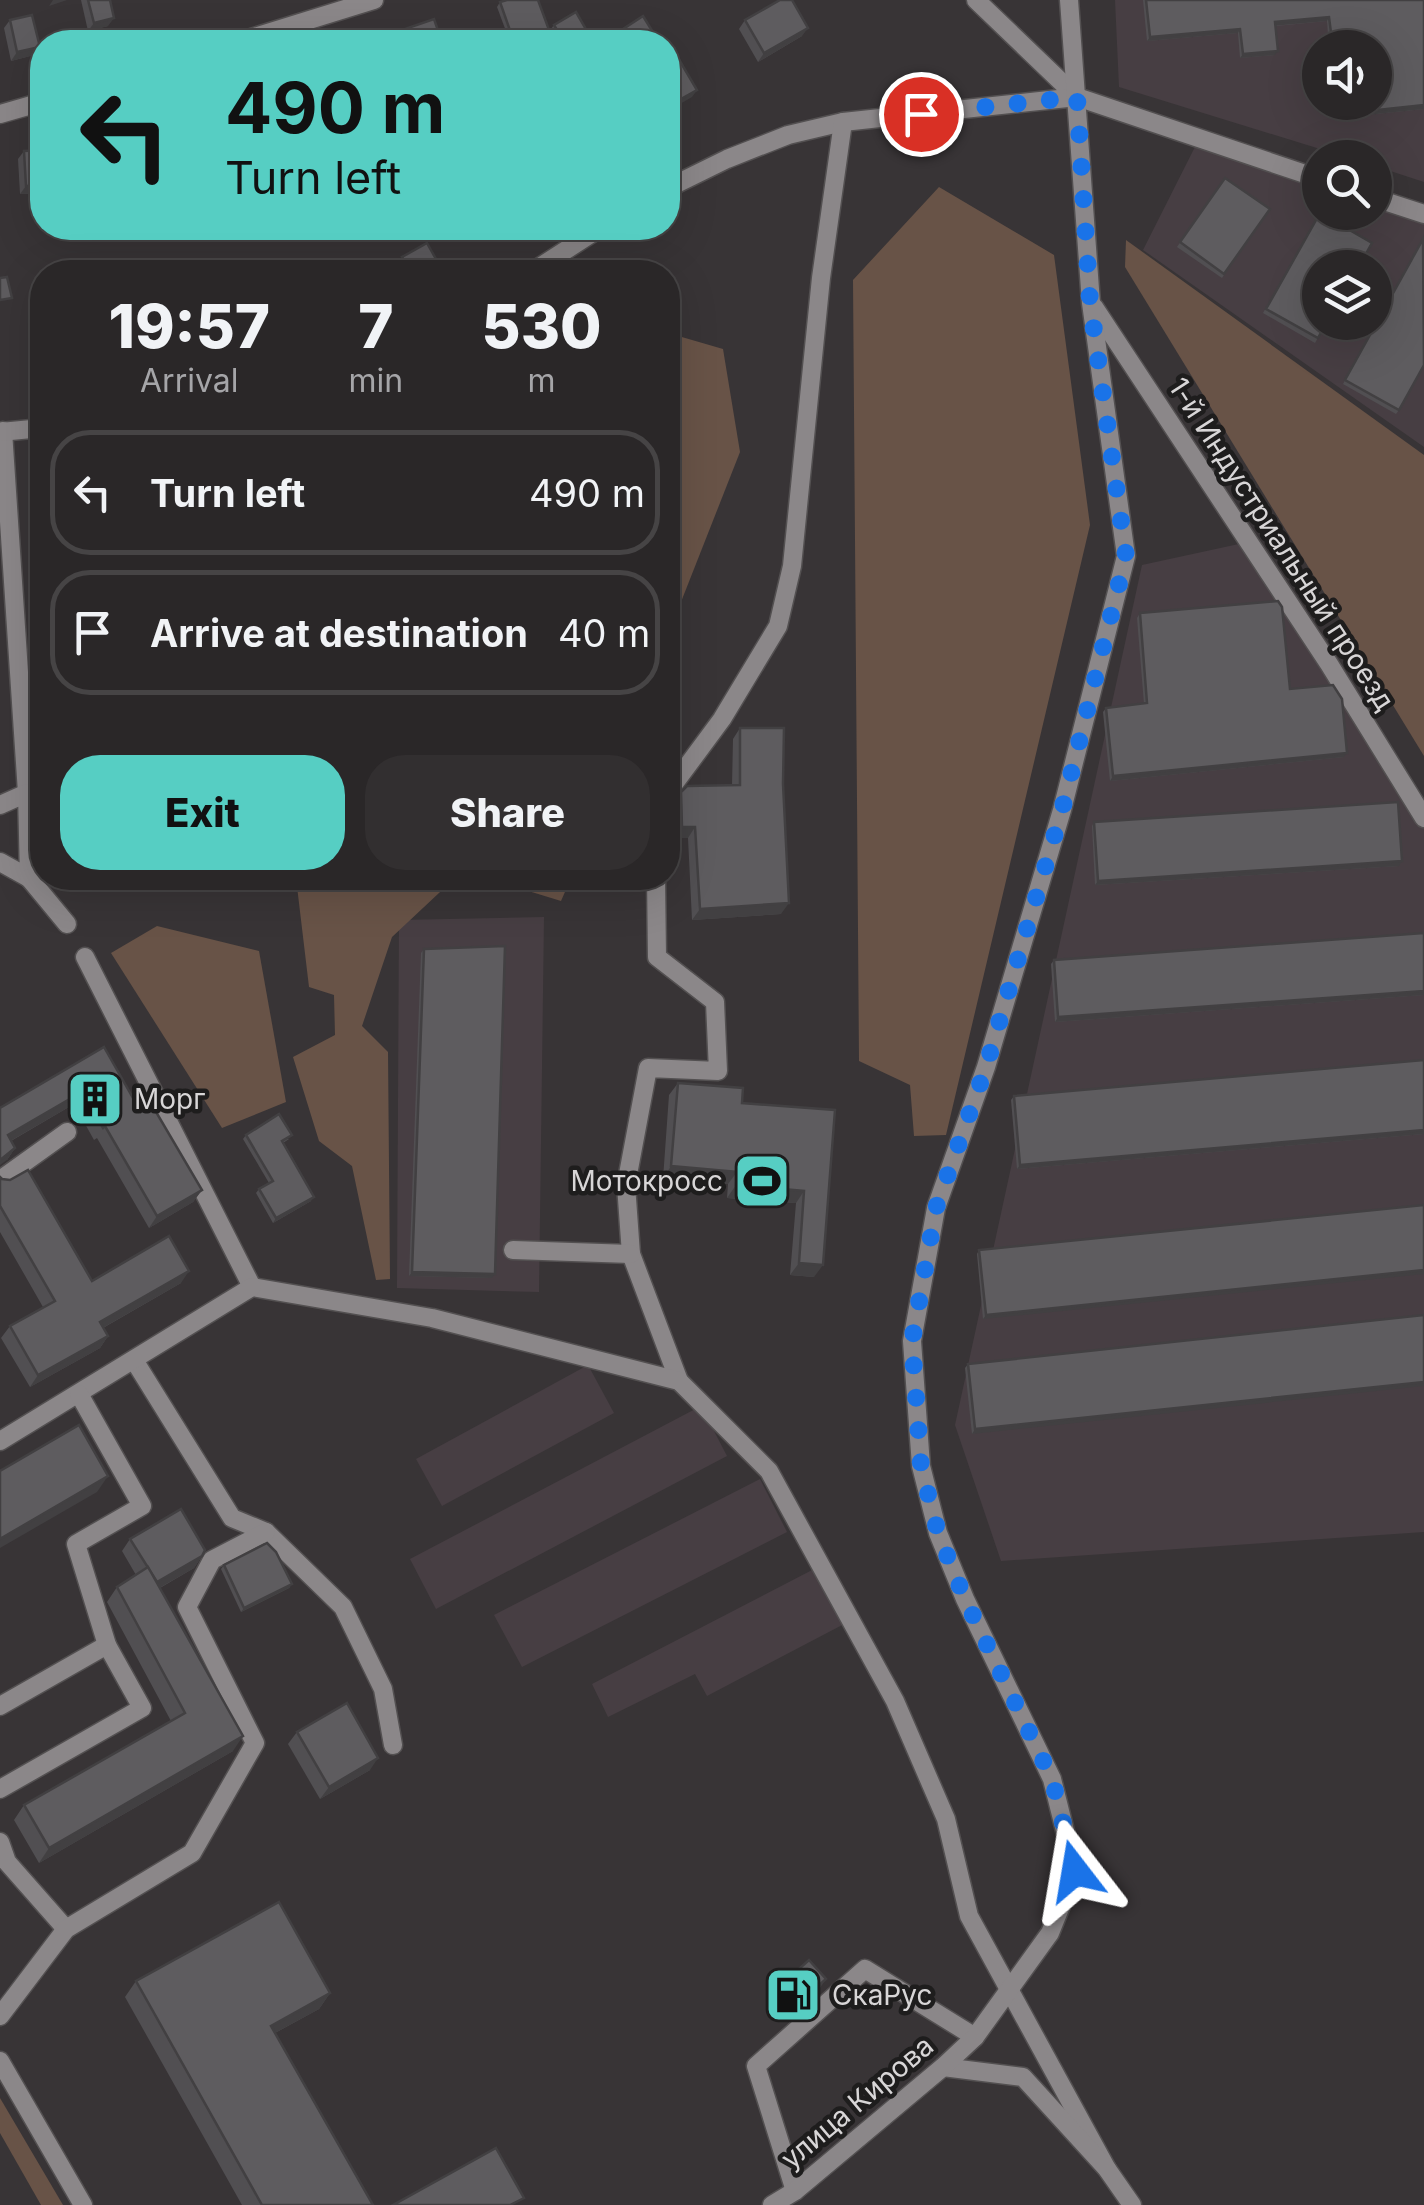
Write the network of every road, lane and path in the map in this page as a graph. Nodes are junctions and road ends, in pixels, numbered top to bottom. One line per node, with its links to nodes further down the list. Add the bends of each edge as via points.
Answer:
1 (374, 0): 4 (street)
2 (976, 0): 5 (street)
3 (1069, 0): 5 (street, улица Кирова)
4 (277, 30)
5 (1077, 97): 8 (street); 9 (street); 15 (street, улица Кирова)
6 (30, 105): 7 (street)
7 (0, 114)
8 (843, 122): 10 (street, via 788,135); 18 (street, via 792,566 778,626)
9 (1302, 174)
10 (680, 182)
11 (1392, 204): 12 (street)
12 (1424, 214)
13 (581, 240): 14 (street)
14 (551, 260)
15 (1090, 302): 21 (street, 1-й Индустриальный проезд); 44 (street, улица Кирова, via 1126,556 1062,810 986,1067 936,1208 912,1341 921,1466 938,1533 1052,1779 1075,1871 1050,1933)
16 (30, 429): 17 (street)
17 (2, 431): 19 (street)
18 (680, 776)
19 (28, 793): 20 (street); 23 (street)
20 (0, 805)
21 (1424, 818)
22 (0, 862): 23 (street)
23 (29, 878)
24 (39, 890): 26 (street)
25 (656, 890): 31 (street, via 657,958 715,1002 718,1071 648,1068 626,1185)
26 (67, 924)
27 (86, 957): 32 (street)
28 (67, 1132): 29 (street)
29 (0, 1180)
30 (513, 1250): 31 (street)
31 (631, 1254): 34 (street)
32 (252, 1287): 33 (street); 34 (street, via 432,1318)
33 (134, 1360): 35 (street); 37 (street, via 232,1518)
34 (679, 1381): 44 (street, via 769,1472 886,1685 946,1820 969,1916)
35 (79, 1394): 36 (street); 38 (street, via 142,1506 76,1544)
36 (0, 1441)
37 (266, 1532): 40 (street, via 342,1607 383,1689); 43 (street, via 212,1560 188,1607 255,1743 192,1853)
38 (107, 1645): 39 (street); 41 (street, via 142,1708)
39 (0, 1706)
40 (393, 1745)
41 (0, 1789)
42 (0, 1842): 43 (street, via 6,1862)
43 (66, 1929): 45 (street)
44 (1009, 1988): 46 (street, улица Кирова); 49 (street)
45 (0, 2016)
46 (975, 2037): 48 (street, улица Кирова); 50 (street, via 865,1969 756,2066)
47 (0, 2061): 51 (street)
48 (943, 2067): 49 (street, via 1023,2077); 50 (street, улица Кирова)
49 (1106, 2168): 53 (street)
50 (795, 2191): 52 (street, улица Кирова)
51 (82, 2205)
52 (772, 2205)
53 (1132, 2205)

